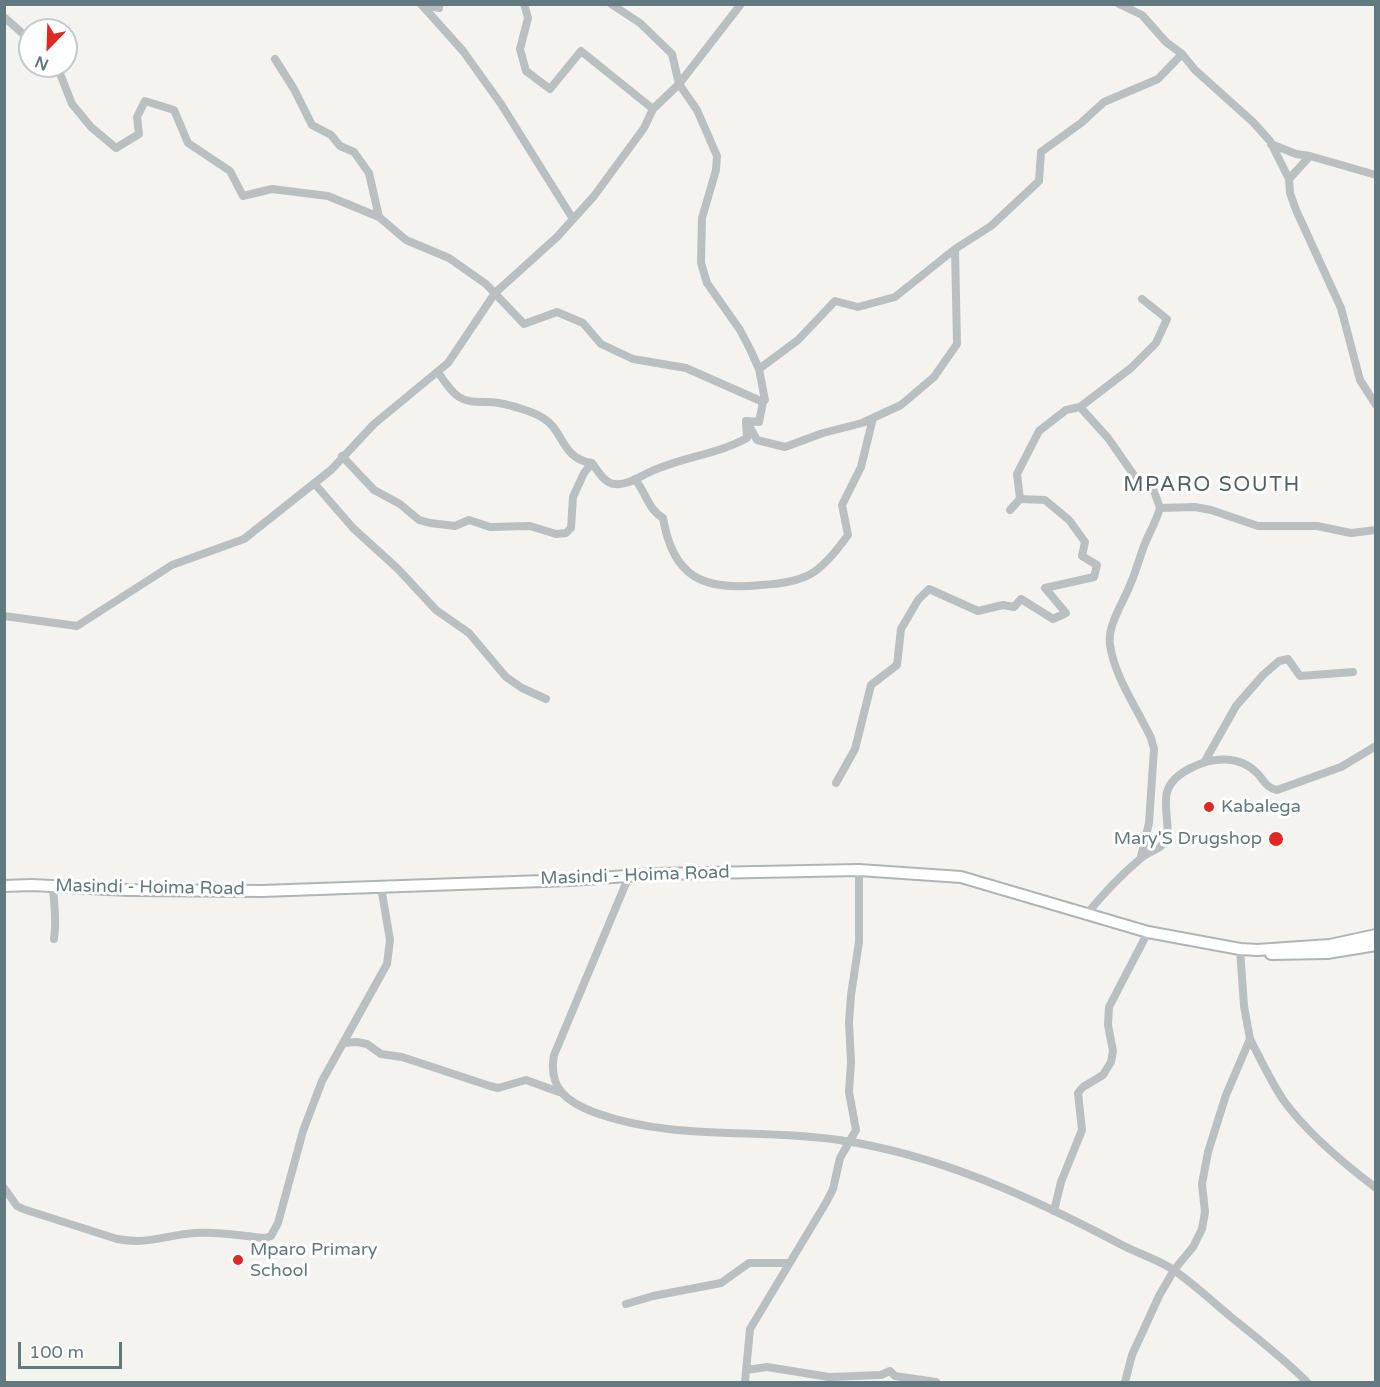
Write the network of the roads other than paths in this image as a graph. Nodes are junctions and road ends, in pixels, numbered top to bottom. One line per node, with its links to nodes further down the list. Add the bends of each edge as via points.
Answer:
1 (421, 4): 2 (street, via 439,8); 19 (street, via 463,51 501,104)
2 (439, 4)
3 (525, 4): 13 (street, via 528,18 520,49 526,71 550,88 581,51)
4 (611, 4): 12 (street, via 640,23 672,54)
5 (741, 4): 12 (street)
6 (1119, 4): 9 (street, via 1142,15)
7 (4, 17): 8 (street)
8 (18, 29)
9 (1182, 54): 14 (street); 20 (street, via 1158,79 1104,102 1041,152 1039,181 991,226)
10 (275, 59): 18 (street, via 312,124 354,152 369,173)
11 (62, 78): 18 (street, via 72,104 116,148 139,134 137,117 145,100 174,110 188,144 230,171 243,196 272,189 328,196)
12 (679, 84): 13 (street); 23 (street, via 697,110 717,156 702,218 701,263 707,283 740,330)
13 (653, 109): 19 (street, via 644,128)
14 (1271, 144): 15 (street); 17 (street)
15 (1310, 156): 16 (street); 17 (street)
16 (1376, 175)
17 (1288, 179): 26 (street, via 1296,210 1341,308 1360,380)
18 (379, 217): 21 (street, via 406,240 449,258)
19 (573, 219): 21 (street)
20 (955, 249): 23 (street, via 895,297 858,307 835,301 798,340); 28 (street, via 957,344 934,377 902,405)
21 (495, 293): 24 (street); 25 (street, via 524,324 557,312 583,323 601,344 633,359 686,368)
22 (1142, 299): 27 (street, via 1167,319 1156,343 1131,368)
23 (759, 369): 25 (street)
24 (438, 372): 30 (street, via 374,424); 31 (street, via 463,399 499,403 543,417 580,461)
25 (763, 402): 29 (street, via 759,422)
26 (1376, 405)
27 (1080, 407): 34 (street, via 1066,410 1039,431 1017,474); 35 (street, via 1138,481 1154,490)
28 (873, 418): 29 (street, via 785,447 757,440); 32 (street, via 861,467 842,505 848,535 834,555 813,573 782,583 741,588 712,585 690,575 673,553 663,518 653,512)
29 (746, 421): 32 (street, via 747,438 732,446 663,466)
30 (342, 456): 31 (street, via 374,490 424,522 455,526 469,520 490,527 530,526 556,534 571,528 573,496); 33 (street)
31 (592, 463): 32 (street, via 611,483 625,484)
32 (635, 479)
33 (314, 483): 38 (street, via 244,539 172,565 77,626); 40 (street, via 353,528 436,610 469,633 507,676)
34 (1020, 499): 36 (street); 43 (street, via 1045,500 1069,520 1085,542 1082,556 1096,565 1094,577 1045,588 1066,613 1053,619 1021,599 1014,607 1002,605 978,611 929,590 918,600 901,629 897,665 871,685 855,749)
35 (1160, 508): 37 (street, via 1195,507 1258,526 1317,526 1352,533); 44 (street, via 1111,631 1110,644 1154,749 1149,824)
36 (1010, 510)
37 (1376, 530)
38 (4, 616)
39 (1353, 672): 42 (street, via 1300,676 1288,659 1279,661 1236,706)
40 (546, 699)
41 (1376, 746): 42 (street, via 1341,767 1277,790 1268,788 1255,771 1242,763)
42 (1205, 761): 44 (street, via 1172,782 1165,810 1168,836 1161,846)
43 (836, 783)
44 (1141, 857): 50 (street)
45 (859, 870): 46 (main road, Masindi - Hoima Road); 50 (main road, Masindi - Hoima Road, via 961,877); 60 (street, via 859,942 849,1022 849,1092 856,1130)
46 (629, 876): 49 (main road, Masindi - Hoima Road); 59 (street, via 554,1054 553,1073)
47 (4, 886): 48 (main road, Masindi - Hoima Road)
48 (53, 886): 49 (main road, Masindi - Hoima Road, via 262,891); 53 (street, via 57,922)
49 (381, 887): 58 (street, via 390,952)
50 (1086, 915): 51 (main road, Masindi - Hoima Road)
51 (1148, 932): 55 (main road, Masindi - Hoima Road); 63 (street, via 1109,1007 1111,1062 1103,1075 1078,1094 1082,1130)
52 (1376, 935): 56 (main road, Masindi - Hoima Road, via 1330,945)
53 (54, 939)
54 (1376, 945): 56 (main road, Masindi - Hoima Road, via 1302,955 1265,954)
55 (1240, 949): 56 (main road, Masindi - Hoima Road); 57 (street)
56 (1257, 950)
57 (1250, 1039): 62 (street, via 1294,1113 1327,1148); 65 (street, via 1208,1152 1202,1184 1202,1229)
58 (343, 1043): 59 (street, via 362,1043 381,1054 498,1088 526,1080); 61 (street, via 322,1081 303,1131 271,1236 199,1232 156,1240 117,1239 17,1206)
59 (560, 1092): 60 (street, via 597,1113 652,1128)
60 (849, 1142): 63 (street, via 923,1158); 64 (street, via 827,1201)
61 (4, 1188)
62 (1376, 1188)
63 (1054, 1210): 65 (street)
64 (789, 1263): 66 (street, via 749,1263 720,1283); 67 (street, via 750,1329)
65 (1174, 1270): 72 (street, via 1143,1329); 73 (street)
66 (626, 1304)
67 (746, 1370): 68 (street, via 767,1367 829,1377 881,1375); 69 (street)
68 (890, 1371): 70 (street); 71 (street, via 895,1376)
69 (745, 1383)
70 (884, 1383)
71 (936, 1383)
72 (1125, 1383)
73 (1307, 1383)

